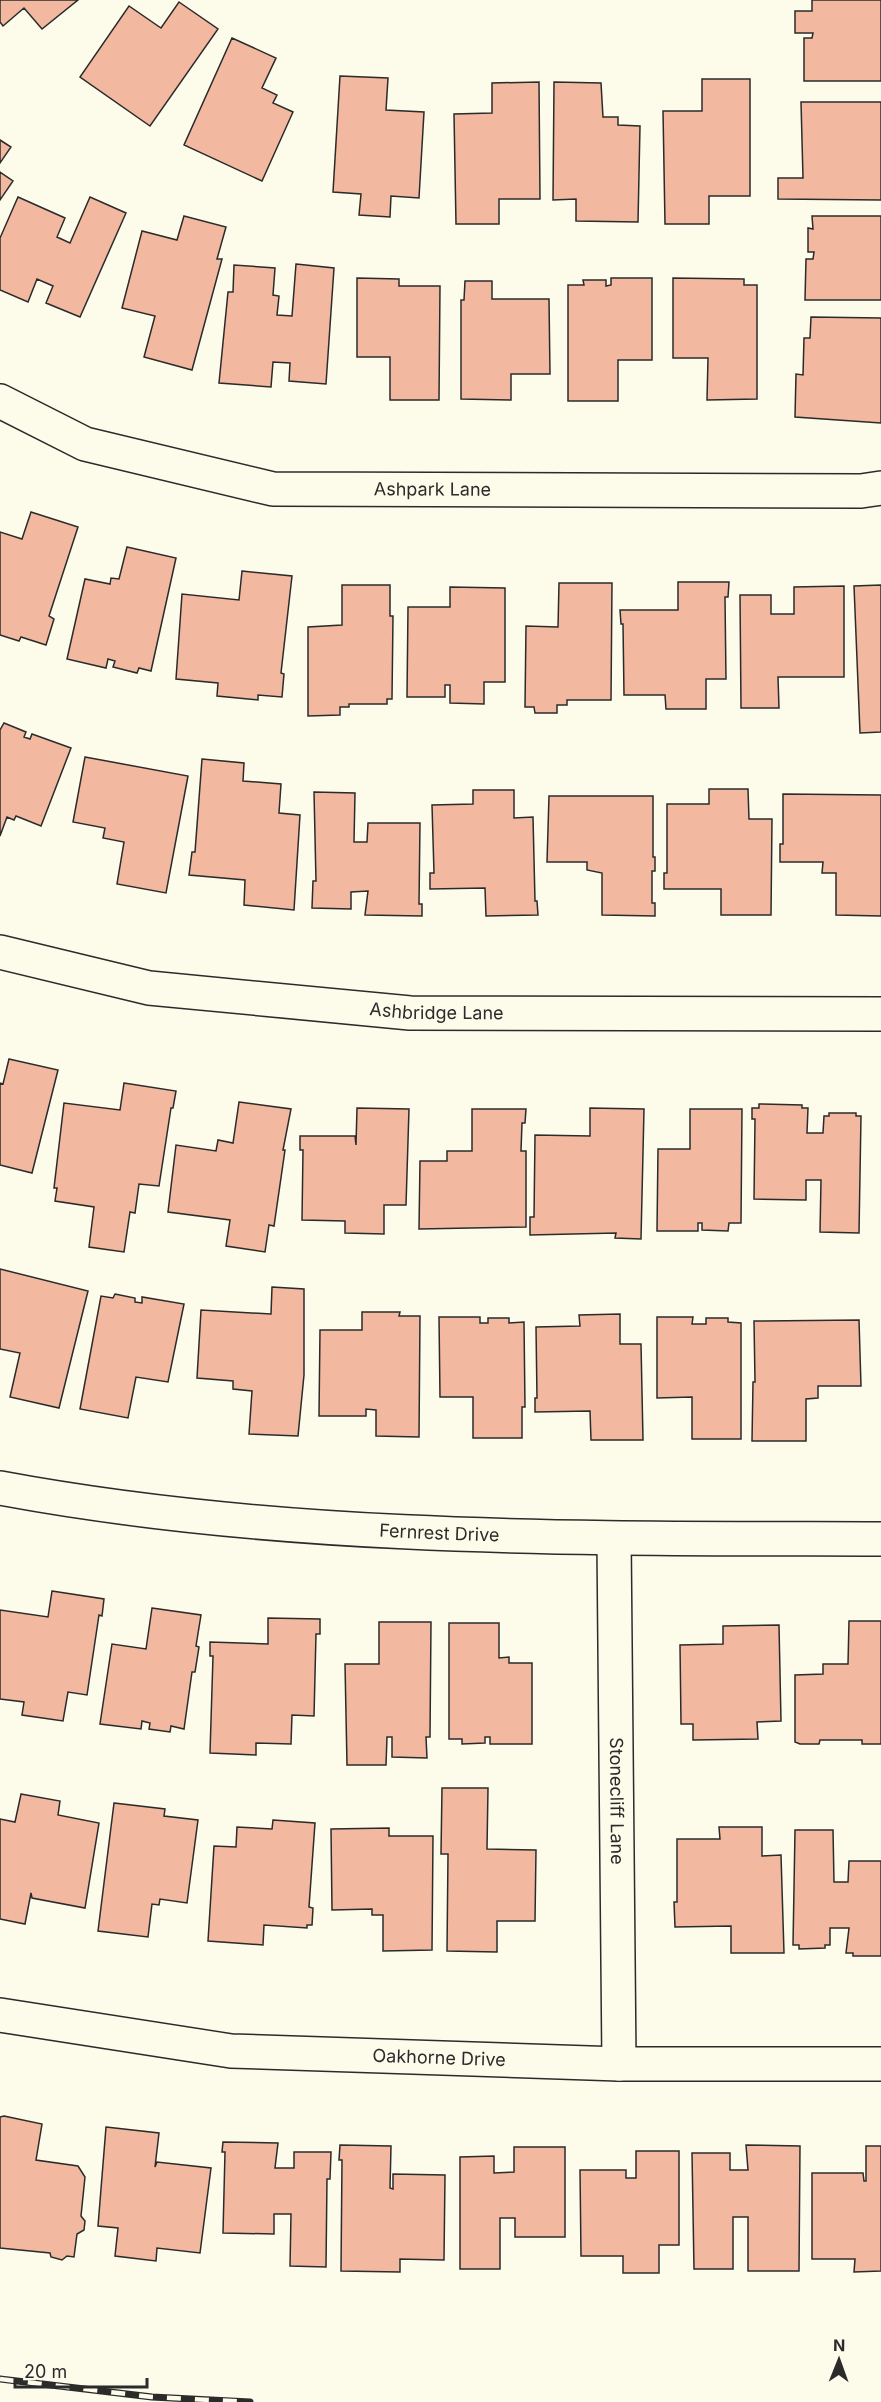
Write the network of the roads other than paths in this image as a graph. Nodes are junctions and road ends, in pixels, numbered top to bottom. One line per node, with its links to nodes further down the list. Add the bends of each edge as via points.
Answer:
1 (0, 401): 2 (street, Ashpark Lane, via 85,444 273,489)
2 (881, 488)
3 (0, 952): 4 (street, Ashbridge Lane, via 149,988 410,1013)
4 (881, 1014)
5 (0, 1488): 6 (street, Fernrest Drive, via 273,1525)
6 (614, 1539): 7 (street, Fernrest Drive); 9 (street, Stonecliff Lane)
7 (881, 1539)
8 (0, 2014): 9 (street, Oakhorne Drive, via 231,2050)
9 (619, 2064): 10 (street, Oakhorne Drive)
10 (881, 2064)

